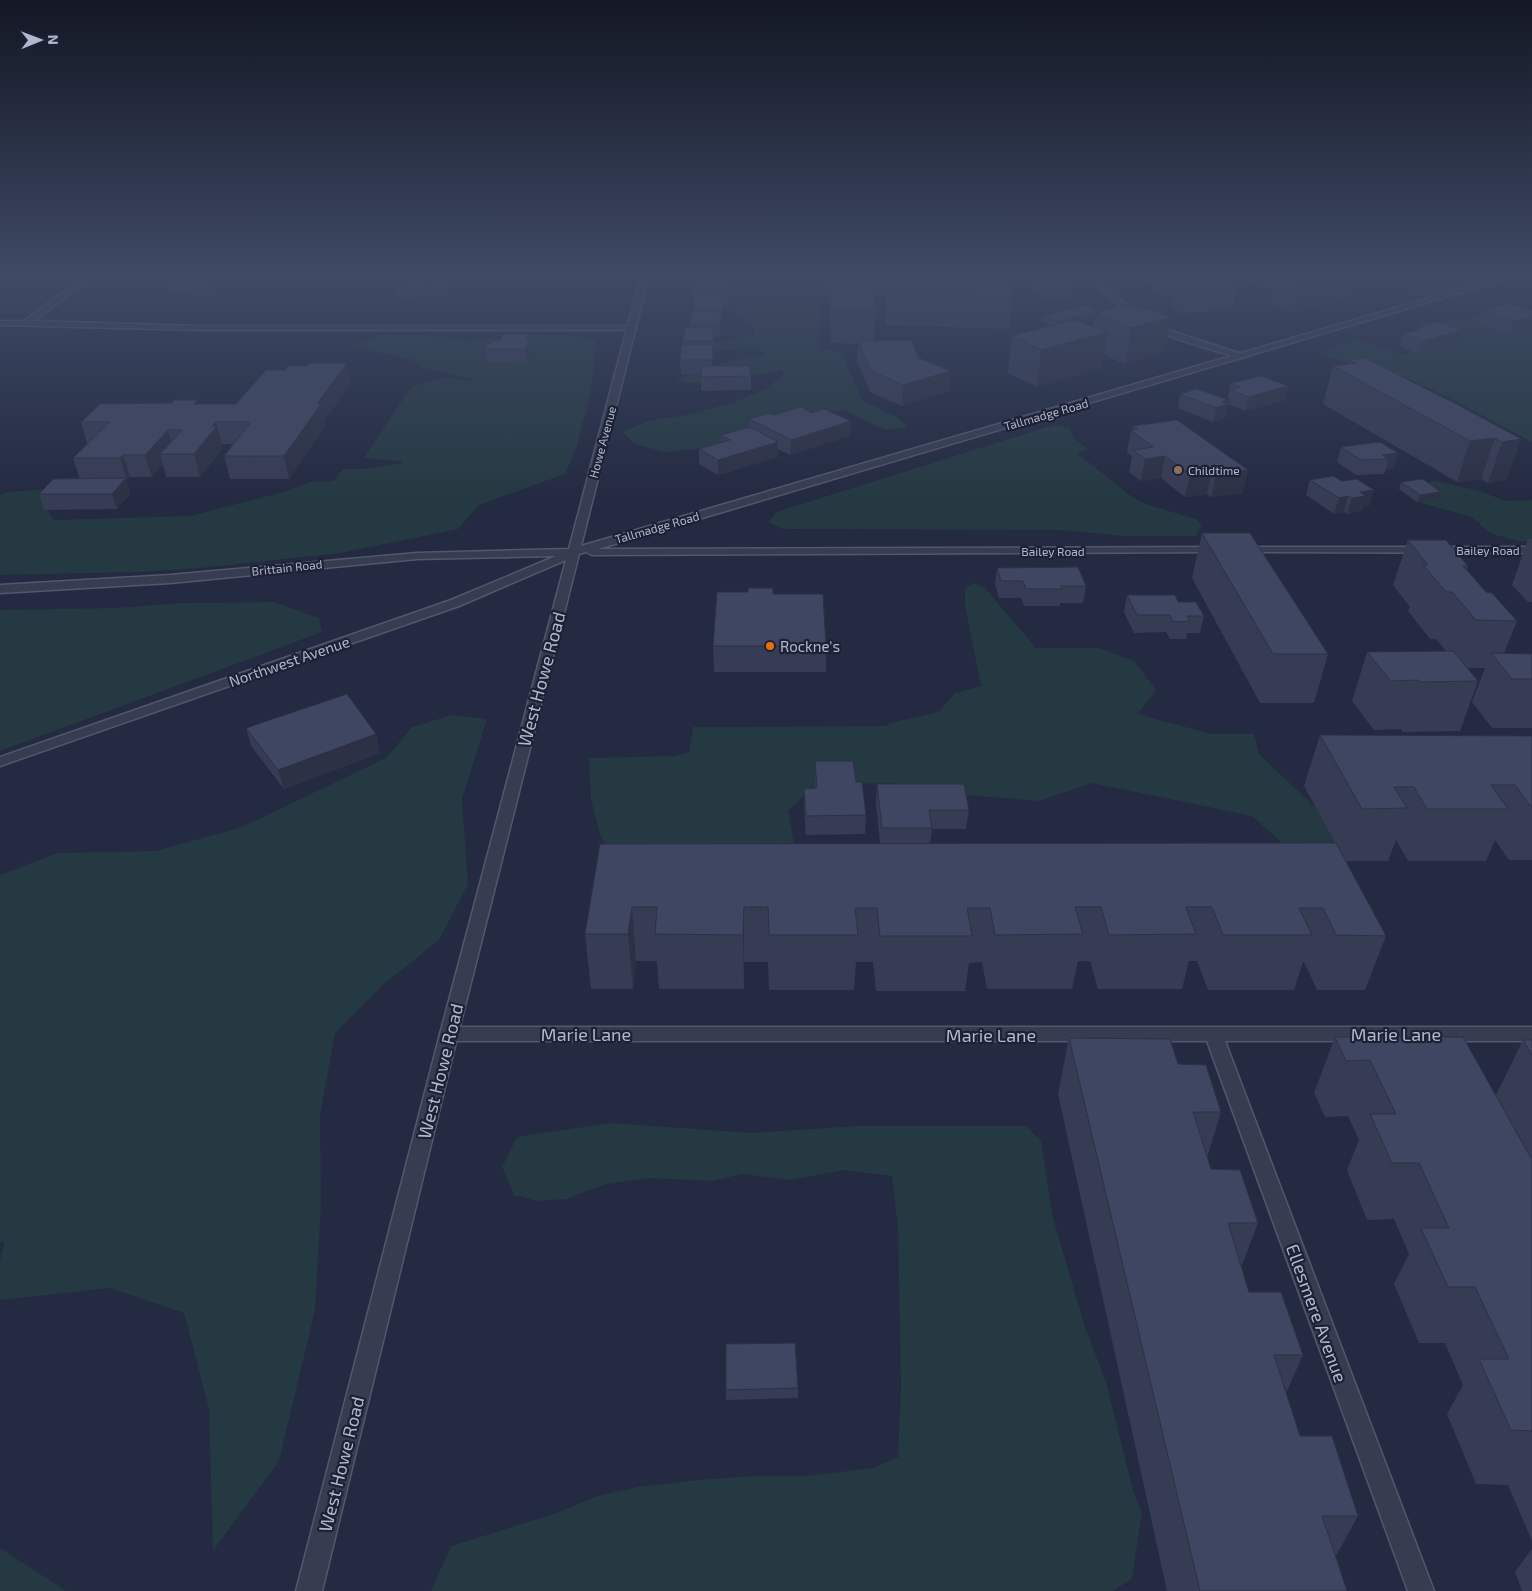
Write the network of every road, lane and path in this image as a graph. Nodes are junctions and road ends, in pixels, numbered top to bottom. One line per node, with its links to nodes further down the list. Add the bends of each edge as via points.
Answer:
1 (626, 349): 6 (street, Howe Avenue)
2 (1223, 349): 4 (street)
3 (1267, 349): 4 (street, Tallmadge Road)
4 (1244, 356): 6 (street, Tallmadge Road)
5 (1532, 550): 6 (street, Bailey Road)
6 (574, 552): 7 (street, Brittain Road, via 417,556 170,579); 8 (street, Northwest Avenue, via 455,603); 9 (street, West Howe Road)
7 (0, 589)
8 (0, 762)
9 (449, 1034): 11 (street, Marie Lane); 12 (street, West Howe Road)
10 (1532, 1034): 11 (street, Marie Lane)
11 (1214, 1035): 13 (street, Ellesmere Avenue)
12 (309, 1591)
13 (1421, 1591)

